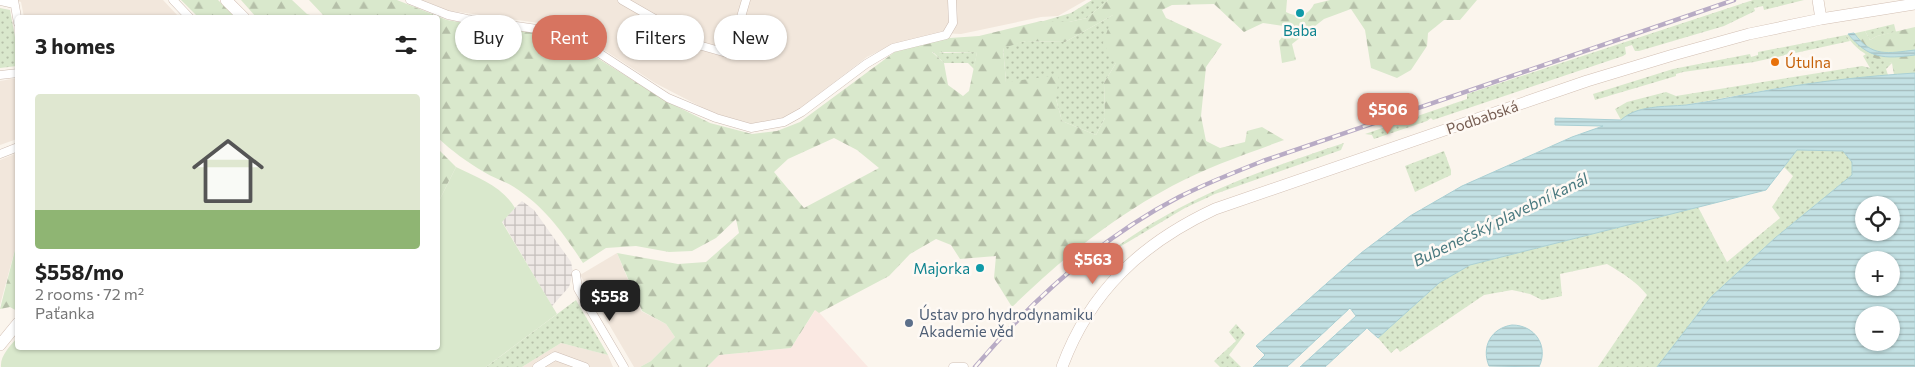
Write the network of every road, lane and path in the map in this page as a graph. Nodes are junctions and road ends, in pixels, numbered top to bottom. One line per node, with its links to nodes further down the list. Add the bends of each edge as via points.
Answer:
1 (173, 0): 14 (street)
2 (226, 0): 15 (main road)
3 (410, 0): 6 (street, via 467,20 544,30 579,42 668,98 751,128 784,122 802,112 893,48 946,34 953,23)
4 (622, 0): 5 (street, via 702,46 730,54)
5 (746, 0)
6 (952, 0)
7 (1818, 0): 16 (main road)
8 (1859, 0): 12 (main road)
9 (0, 1): 10 (street)
10 (14, 2): 13 (street)
11 (1915, 4): 12 (main road, Podbabská)
12 (1861, 12): 16 (main road, Podbabská)
13 (16, 15)
14 (187, 15)
15 (241, 15)
16 (1821, 19): 29 (main road, Podbabská, via 1719,42 1587,81 1215,209 1160,239 1120,273 1088,314)
17 (15, 73): 18 (street)
18 (0, 75)
19 (15, 148): 20 (street)
20 (0, 154)
21 (576, 274): 26 (street, via 578,289)
22 (15, 327): 23 (main road)
23 (0, 345)
24 (537, 367): 25 (street, via 555,356)
25 (585, 367)
26 (624, 367)
27 (953, 367): 28 (street)
28 (964, 367)
29 (1062, 367)

